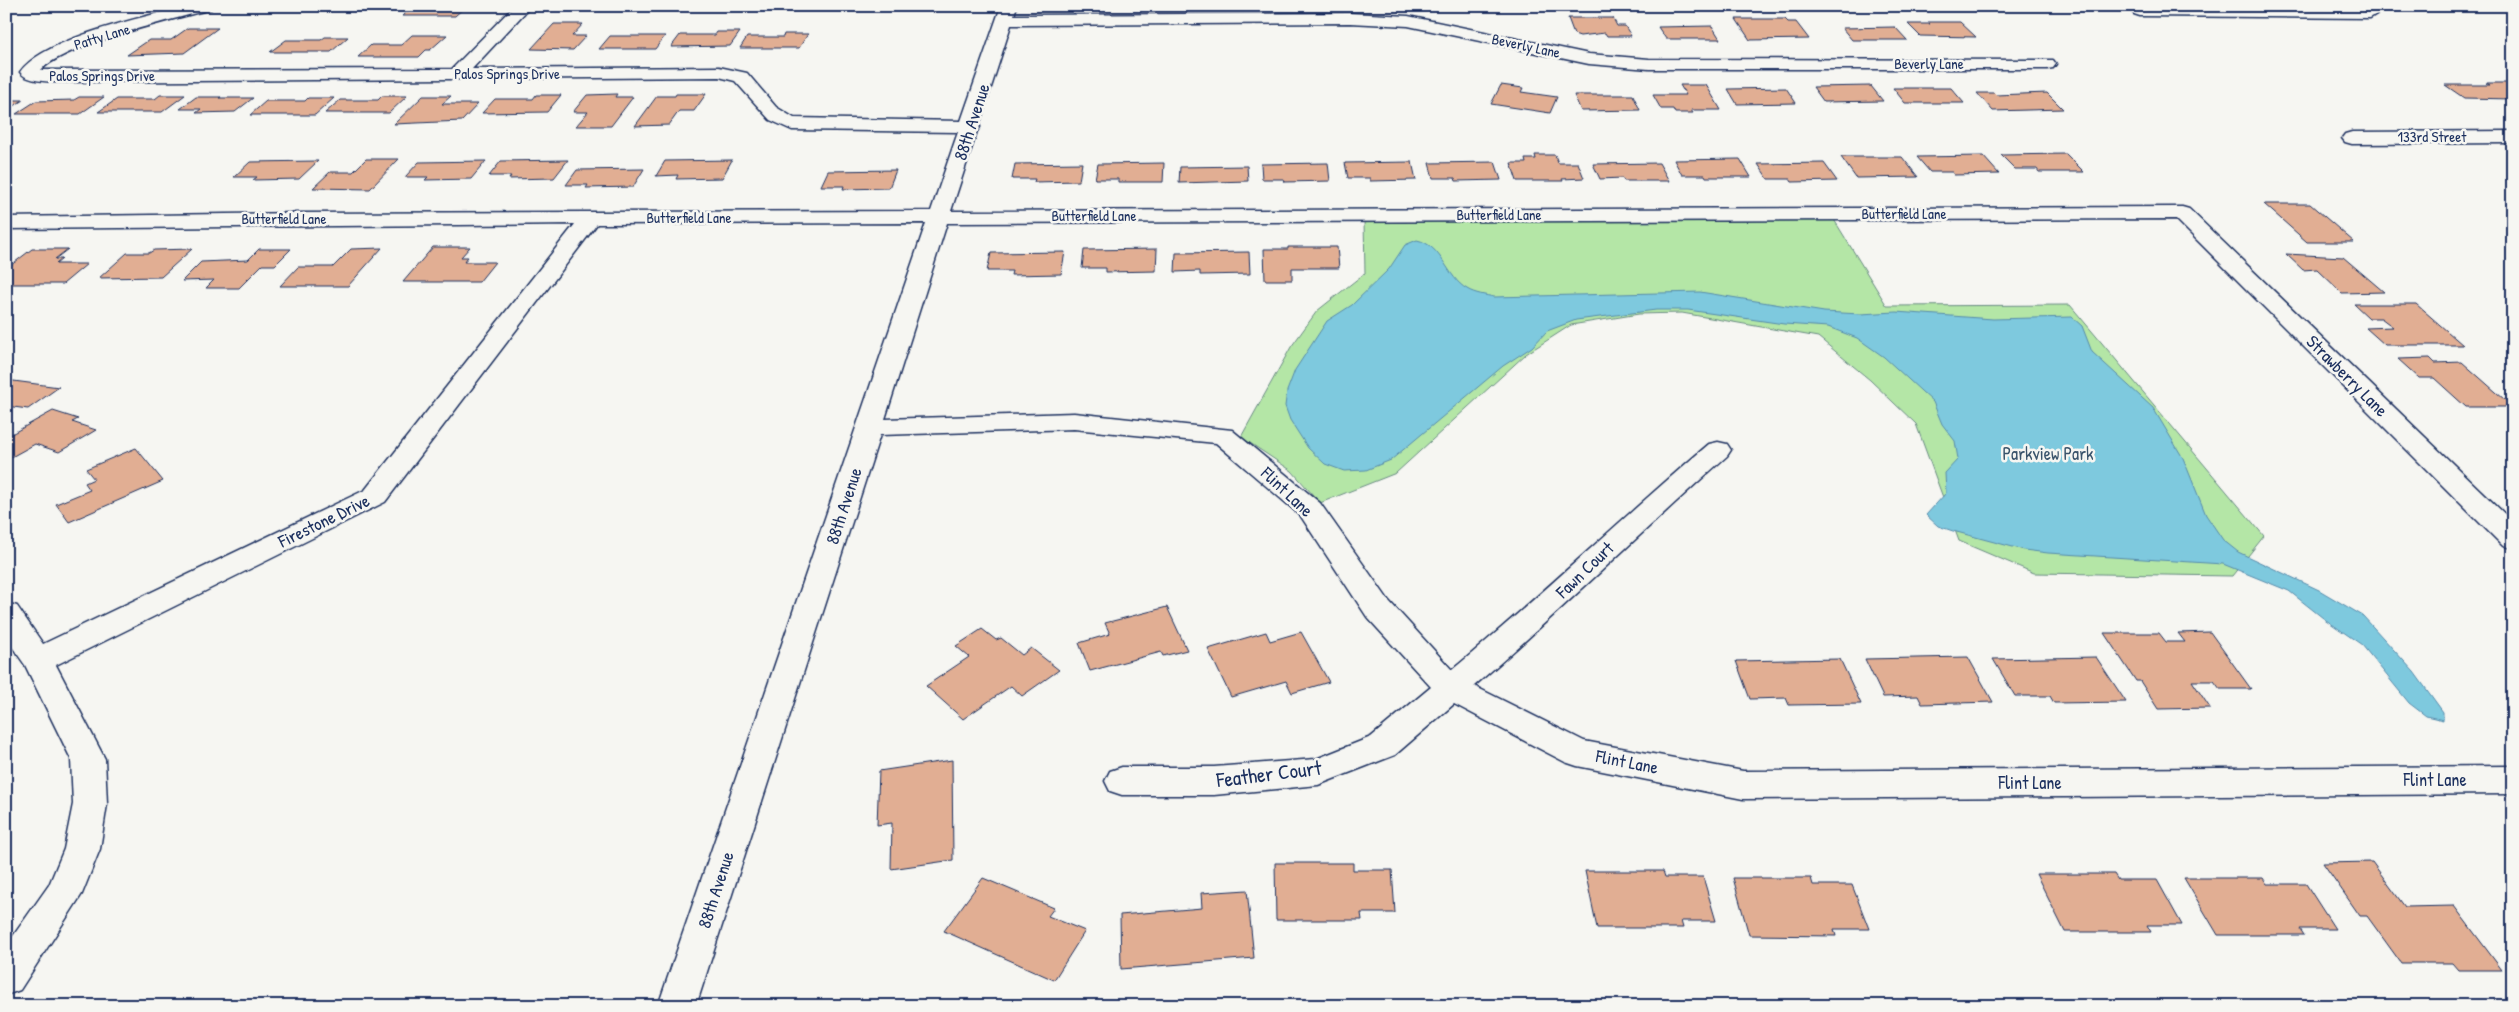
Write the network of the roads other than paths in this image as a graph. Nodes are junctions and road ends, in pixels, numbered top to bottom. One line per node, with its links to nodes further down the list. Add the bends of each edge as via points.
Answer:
1 (206, 6): 8 (street, Patty Lane, via 72,45)
2 (523, 6): 9 (street)
3 (2137, 9): 6 (street)
4 (1349, 12): 5 (street, Beverly Lane); 7 (street, Beverly Lane, via 1408,21 1589,60 1628,63)
5 (1008, 13): 10 (street, 88th Avenue)
6 (2370, 13)
7 (2047, 64)
8 (31, 66): 9 (street, Palos Springs Drive, via 29,72 33,74 54,77)
9 (457, 74): 10 (street, Palos Springs Drive, via 731,73 747,81 774,116 792,124)
10 (971, 127): 14 (street, 88th Avenue)
11 (2513, 137): 12 (street, 133rd Street)
12 (2352, 138)
13 (2182, 213): 14 (street, Butterfield Lane); 19 (street, Strawberry Lane)
14 (941, 217): 15 (street, Butterfield Lane); 17 (street, 88th Avenue)
15 (590, 218): 16 (street, Butterfield Lane); 21 (street, Firestone Drive, via 375,496)
16 (6, 223)
17 (871, 426): 22 (street, Flint Lane, via 1074,421 1223,436 1310,508 1378,609); 26 (street, 88th Avenue)
18 (1718, 450): 22 (street, Fawn Court, via 1643,515 1543,610)
19 (2513, 539)
20 (6, 614): 21 (street)
21 (38, 660): 25 (street, via 88,758 90,804 82,849 64,894)
22 (1450, 688): 23 (street, Flint Lane, via 1577,753 1744,785); 24 (street, Feather Court, via 1383,746 1318,772 1214,781)
23 (2513, 780)
24 (1122, 781)
25 (6, 978)
26 (678, 1006)

